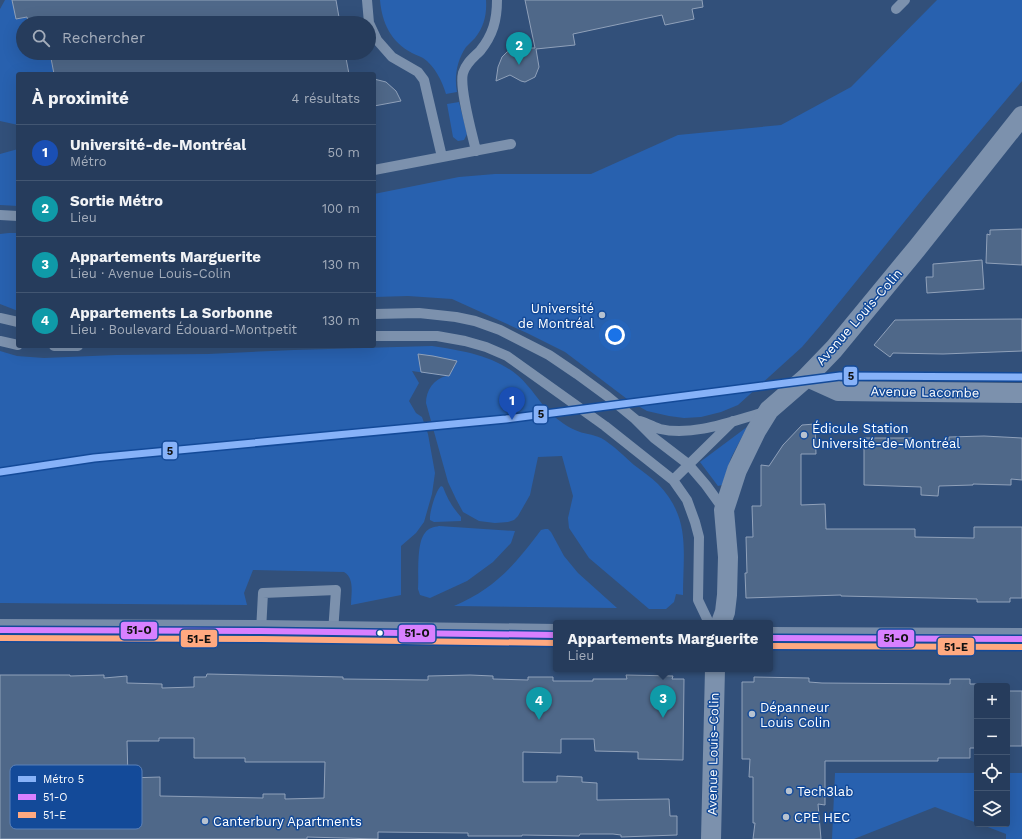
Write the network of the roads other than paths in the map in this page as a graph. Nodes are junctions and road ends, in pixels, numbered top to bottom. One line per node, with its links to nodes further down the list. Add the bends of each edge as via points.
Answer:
1 (367, 0): 5 (lane)
2 (497, 0): 9 (lane, via 497,16 490,37 467,64 463,74 464,95)
3 (905, 0): 4 (lane)
4 (896, 9)
5 (368, 16)
6 (376, 38): 10 (lane, via 392,57 418,72 424,80)
7 (1021, 120): 20 (street, Avenue Louis-Colin, via 834,349)
8 (511, 144): 9 (lane)
9 (476, 151): 10 (lane)
10 (442, 157): 11 (lane)
11 (376, 170)
12 (0, 215): 13 (lane)
13 (16, 216)
14 (376, 314): 23 (lane, via 419,313 456,317 500,330 549,354)
15 (0, 318): 16 (lane)
16 (16, 322)
17 (376, 336): 26 (lane, via 437,336 466,341 507,356 605,426)
18 (0, 341): 19 (lane)
19 (16, 345)
20 (807, 377): 21 (street, Avenue Lacombe, via 838,391); 22 (street, Avenue Louis-Colin)
21 (1022, 393)
22 (770, 410): 24 (lane); 27 (street, Avenue Louis-Colin, via 736,470)
23 (636, 419): 24 (lane, via 660,429 681,432); 25 (lane, via 654,438)
24 (734, 420): 25 (lane)
25 (688, 464): 26 (lane); 27 (lane)
26 (673, 480): 28 (lane, via 687,500 699,537 698,600)
27 (724, 510): 29 (street, Avenue Louis-Colin, via 728,556 727,595)
28 (708, 620)
29 (722, 620)
30 (0, 630): 31 (street)
31 (261, 631): 32 (street); 32 (lane, via 263,593 336,590)
32 (333, 632): 33 (street)
33 (553, 635)
34 (773, 638): 35 (street)
35 (1022, 639)
36 (715, 672): 37 (street, Avenue Louis-Colin)
37 (711, 839)

